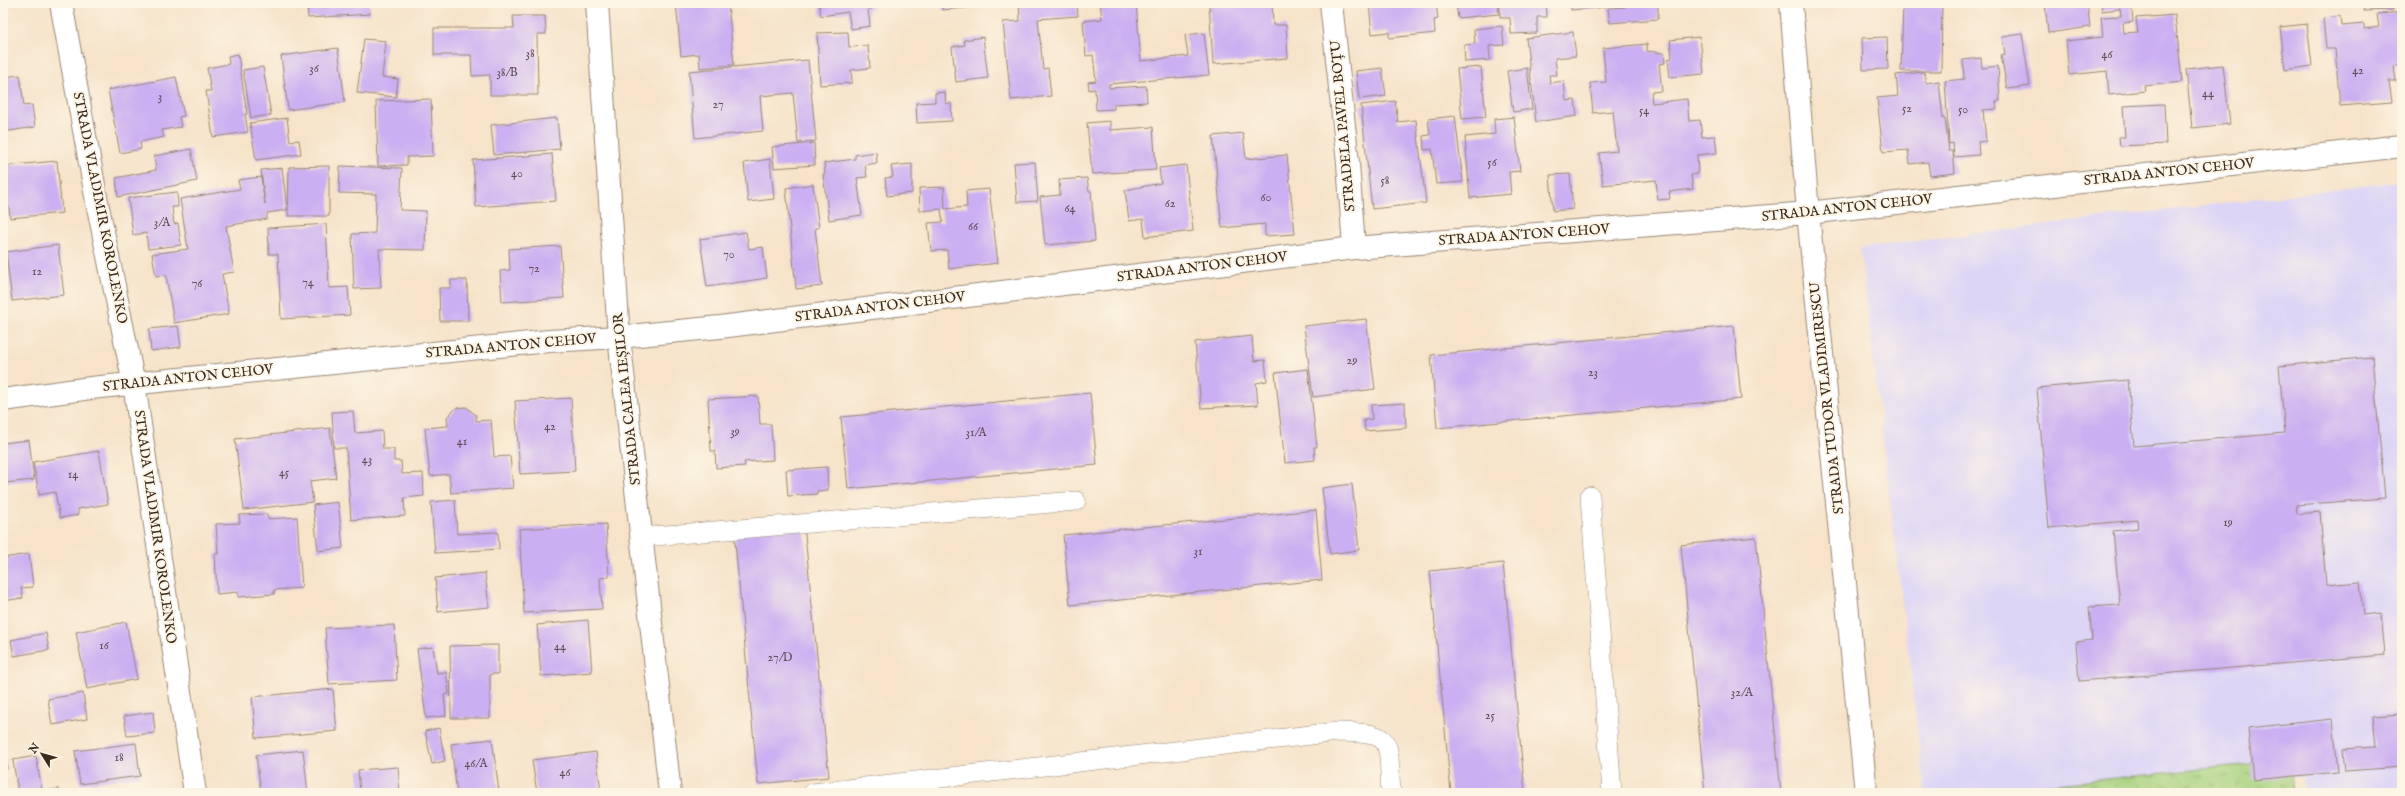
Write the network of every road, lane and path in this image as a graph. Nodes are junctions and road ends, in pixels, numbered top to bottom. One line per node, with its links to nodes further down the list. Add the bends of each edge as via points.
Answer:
1 (61, 3): 9 (street, STRADA VLADIMIR KOROLENKO, via 97,202)
2 (597, 3): 8 (street, STRADA CALEA IEȘILOR)
3 (1331, 3): 7 (street, STRADELA PAVEL BOȚU)
4 (1791, 3): 6 (street, STRADA TUDOR VLADIMIRESCU)
5 (2402, 146): 6 (street, STRADA ANTON CEHOV)
6 (1808, 213): 7 (street, STRADA ANTON CEHOV); 19 (street, STRADA TUDOR VLADIMIRESCU)
7 (1354, 248): 8 (street, STRADA ANTON CEHOV)
8 (619, 337): 9 (street, STRADA ANTON CEHOV, via 549,341); 13 (street, STRADA CALEA IEȘILOR)
9 (134, 384): 10 (street, STRADA ANTON CEHOV); 14 (street, STRADA VLADIMIR KOROLENKO)
10 (3, 400)
11 (1590, 496): 18 (lane)
12 (1076, 501): 13 (lane)
13 (642, 537): 15 (street, STRADA CALEA IEȘILOR)
14 (195, 793)
15 (670, 793)
16 (812, 793): 17 (lane, via 1344,732 1369,732 1381,737 1388,745)
17 (1391, 793)
18 (1612, 793)
19 (1866, 793)

